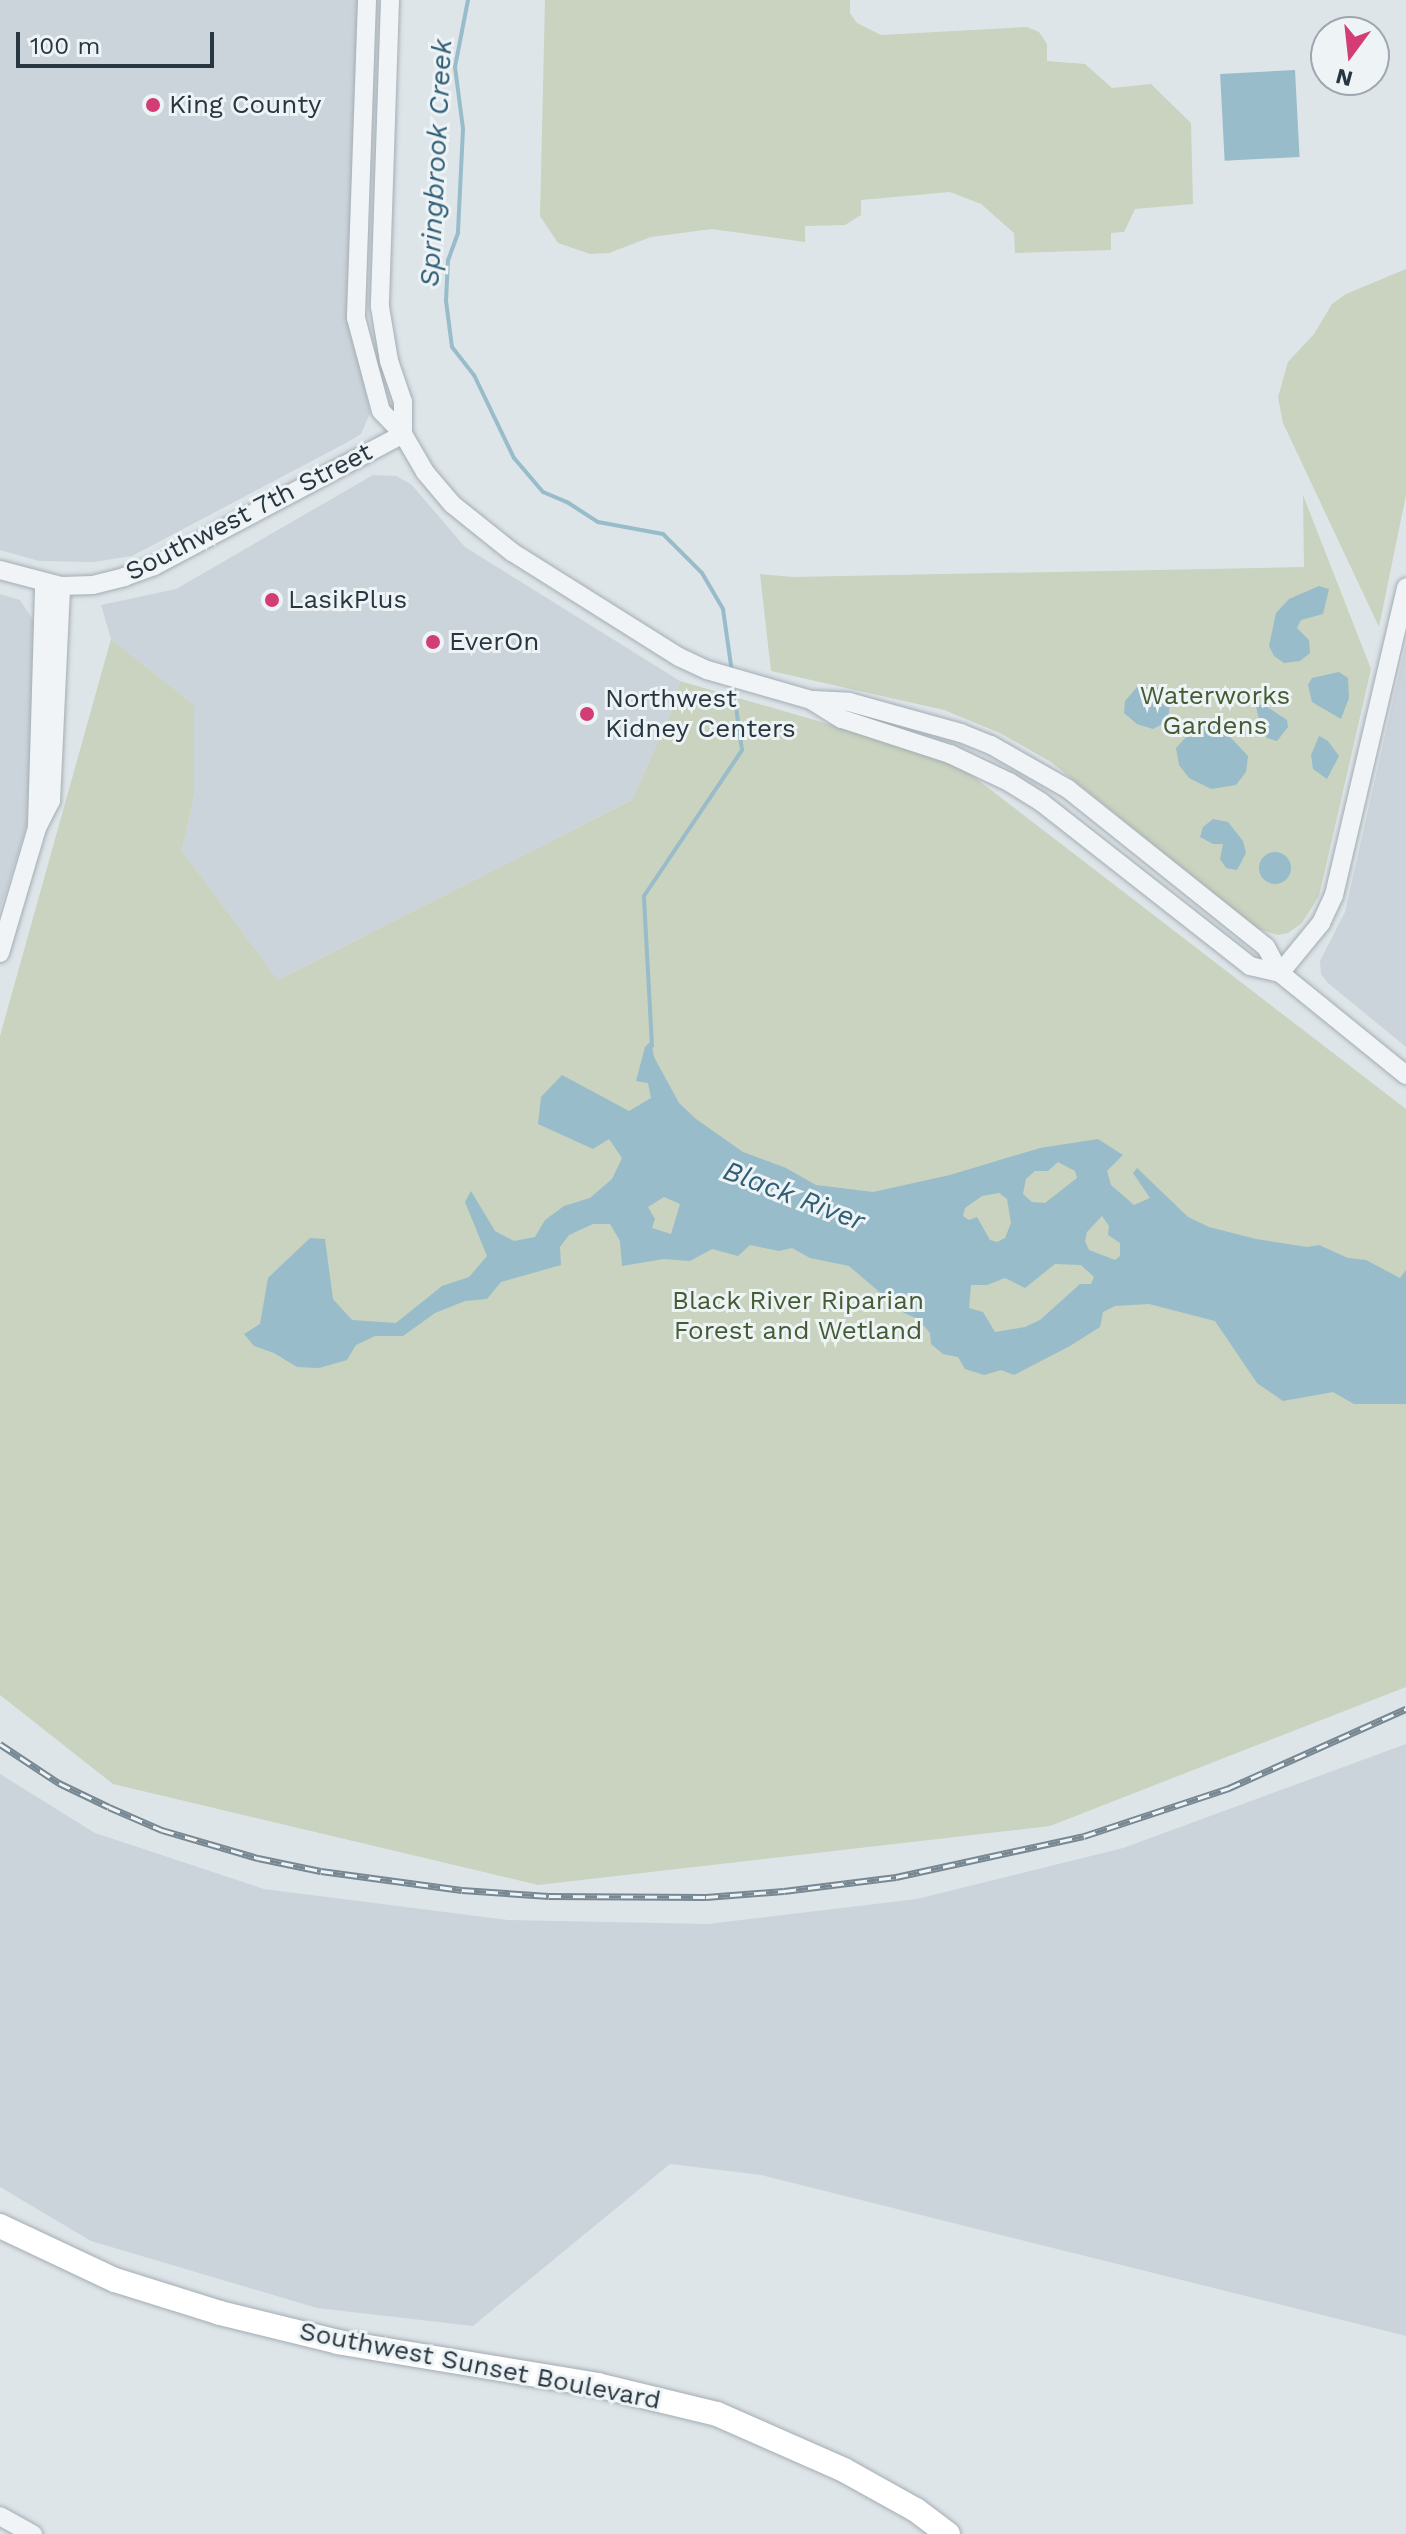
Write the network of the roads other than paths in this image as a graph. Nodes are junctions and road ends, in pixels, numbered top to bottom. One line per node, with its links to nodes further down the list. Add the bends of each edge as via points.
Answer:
1 (367, 0): 3 (street)
2 (390, 0): 4 (street)
3 (366, 40): 4 (street, via 378,69 375,177); 5 (street, via 356,318 381,411)
4 (383, 199): 5 (street, via 380,307 403,402)
5 (403, 434): 7 (street, Southwest 7th Street, via 154,566 93,585); 9 (street, via 425,472 483,531 679,657)
6 (0, 570): 7 (street, Southwest 7th Street)
7 (52, 584): 10 (street, via 51,801 37,828)
8 (1406, 587): 11 (street, via 1334,895 1313,934)
9 (811, 700): 11 (street, via 842,719 950,754 1009,782 1250,966); 11 (street, via 849,702 991,745 1068,789 1266,947)
10 (0, 953)
11 (1280, 973): 12 (street)
12 (1406, 1075)
13 (0, 2226): 18 (main road, Southwest Sunset Boulevard, via 115,2280 220,2313 338,2342 597,2385 717,2414 844,2470)
14 (0, 2243): 17 (main road, Southwest Sunset Boulevard, via 110,2294 222,2329 566,2391 708,2424 840,2482)
15 (0, 2516): 16 (street)
16 (33, 2534)
17 (924, 2534)
18 (948, 2534)

